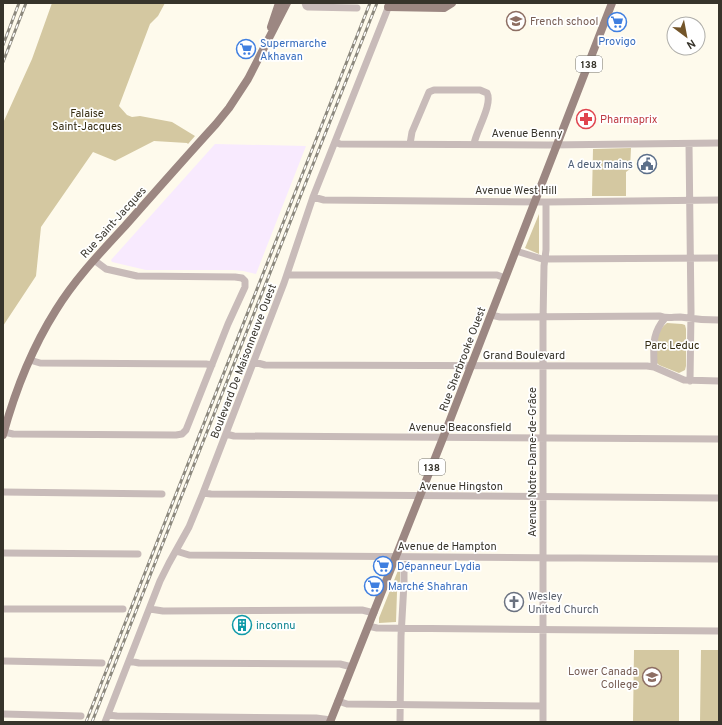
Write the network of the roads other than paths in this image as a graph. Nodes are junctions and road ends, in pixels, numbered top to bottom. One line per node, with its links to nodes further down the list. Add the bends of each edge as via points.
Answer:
1 (278, 3): 8 (main road, Rue Saint-Jacques)
2 (287, 3): 8 (main road, Rue Saint-Jacques)
3 (305, 3): 7 (street, via 308,7)
4 (452, 3): 6 (main road, via 444,8)
5 (612, 3): 13 (main road, Rue Sherbrooke Ouest / 138)
6 (389, 5): 9 (street, Boulevard De Maisonneuve Ouest)
7 (357, 8)
8 (268, 41): 24 (main road, Rue Saint-Jacques, via 248,79 225,113)
9 (335, 142): 11 (street, Avenue Benny); 15 (street, Boulevard De Maisonneuve Ouest)
10 (719, 143): 14 (street, Avenue Benny)
11 (410, 144): 12 (street, Avenue Benny); 12 (street, via 412,132 429,92 480,90 487,93 489,100)
12 (474, 144): 13 (street, Avenue Benny)
13 (558, 144): 14 (street, Avenue Benny); 18 (main road, Rue Sherbrooke Ouest / 138)
14 (690, 144): 16 (street)
15 (313, 198): 18 (street, Avenue West Hill); 25 (street, Boulevard De Maisonneuve Ouest)
16 (690, 200): 17 (street, Avenue West Hill); 19 (street, Avenue West Hill); 21 (street)
17 (719, 200)
18 (536, 201): 19 (street, Avenue West Hill); 20 (main road, Rue Sherbrooke Ouest / 138)
19 (546, 202): 23 (street, Avenue Notre-Dame-de-Grâce)
20 (516, 251): 23 (street, via 537,259); 26 (main road, Rue Sherbrooke Ouest / 138)
21 (691, 258): 22 (street); 23 (street); 30 (street)
22 (719, 258)
23 (545, 259): 28 (street, Avenue Notre-Dame-de-Grâce)
24 (94, 260): 32 (main road, Rue Saint-Jacques, via 56,309); 34 (street, via 106,269 137,276 235,277 244,280 245,287)
25 (287, 275): 26 (street, via 497,275); 33 (street, Boulevard De Maisonneuve Ouest)
26 (505, 278): 27 (main road, Rue Sherbrooke Ouest / 138)
27 (491, 315): 28 (street); 35 (main road, Rue Sherbrooke Ouest / 138)
28 (543, 317): 29 (street); 36 (street, Avenue Notre-Dame-de-Grâce)
29 (666, 318): 30 (street); 37 (street, via 654,338)
30 (691, 319): 31 (street); 38 (street)
31 (719, 320)
32 (30, 360): 34 (street, via 40,363); 40 (main road, Rue Saint-Jacques, via 16,391)
33 (254, 362): 35 (street, Grand Boulevard, via 263,365); 41 (street, Boulevard De Maisonneuve Ouest)
34 (212, 365): 40 (street, via 186,430 182,434)
35 (471, 366): 36 (street, Grand Boulevard); 42 (main road, Rue Sherbrooke Ouest / 138)
36 (543, 366): 37 (street, Grand Boulevard); 43 (street, Avenue Notre-Dame-de-Grâce)
37 (654, 367): 38 (street, Grand Boulevard)
38 (690, 381): 39 (street, Grand Boulevard)
39 (719, 381)
40 (3, 433)
41 (226, 434): 42 (street, Avenue Beaconsfield); 46 (street, Boulevard De Maisonneuve Ouest)
42 (443, 438): 43 (street, Avenue Beaconsfield); 48 (main road, Rue Sherbrooke Ouest / 138)
43 (543, 438): 44 (street, Avenue Beaconsfield); 49 (street, Avenue Notre-Dame-de-Grâce)
44 (719, 439)
45 (3, 492): 47 (street)
46 (203, 493): 48 (street, Avenue Hingston); 51 (street, Boulevard De Maisonneuve Ouest)
47 (162, 494)
48 (420, 496): 49 (street, Avenue Hingston); 54 (main road, Rue Sherbrooke Ouest / 138)
49 (542, 497): 50 (street, Avenue Hingston); 55 (street, Avenue Notre-Dame-de-Grâce)
50 (719, 498)
51 (176, 551): 54 (street, Avenue de Hampton, via 189,555); 59 (street, Boulevard De Maisonneuve Ouest)
52 (3, 553): 53 (street)
53 (138, 554)
54 (400, 557): 55 (street, Avenue de Hampton); 60 (main road, Rue Sherbrooke Ouest / 138); 62 (street)
55 (543, 557): 56 (street, Avenue de Hampton); 63 (street, Avenue Notre-Dame-de-Grâce)
56 (719, 559)
57 (3, 609): 58 (street)
58 (123, 609)
59 (150, 609): 60 (street, via 362,610); 66 (street, Boulevard De Maisonneuve Ouest)
60 (374, 613): 61 (main road, Rue Sherbrooke Ouest / 138)
61 (368, 626): 62 (street); 68 (main road, Rue Sherbrooke Ouest / 138)
62 (402, 629): 63 (street); 70 (street)
63 (542, 630): 64 (street); 71 (street, Avenue Notre-Dame-de-Grâce)
64 (719, 632)
65 (3, 661): 67 (street)
66 (129, 661): 68 (street, via 340,664); 73 (street, Boulevard De Maisonneuve Ouest)
67 (102, 663)
68 (352, 667): 69 (main road, Rue Sherbrooke Ouest / 138)
69 (338, 701): 70 (street, via 347,704); 75 (main road, Rue Sherbrooke Ouest / 138)
70 (400, 704): 71 (street); 77 (street)
71 (542, 706): 78 (street, Avenue Notre-Dame-de-Grâce)
72 (3, 714): 74 (street)
73 (108, 715): 75 (street, via 316,718); 76 (street, Boulevard De Maisonneuve Ouest)
74 (81, 716)
75 (330, 721)
76 (105, 722)
77 (400, 722)
78 (542, 722)

